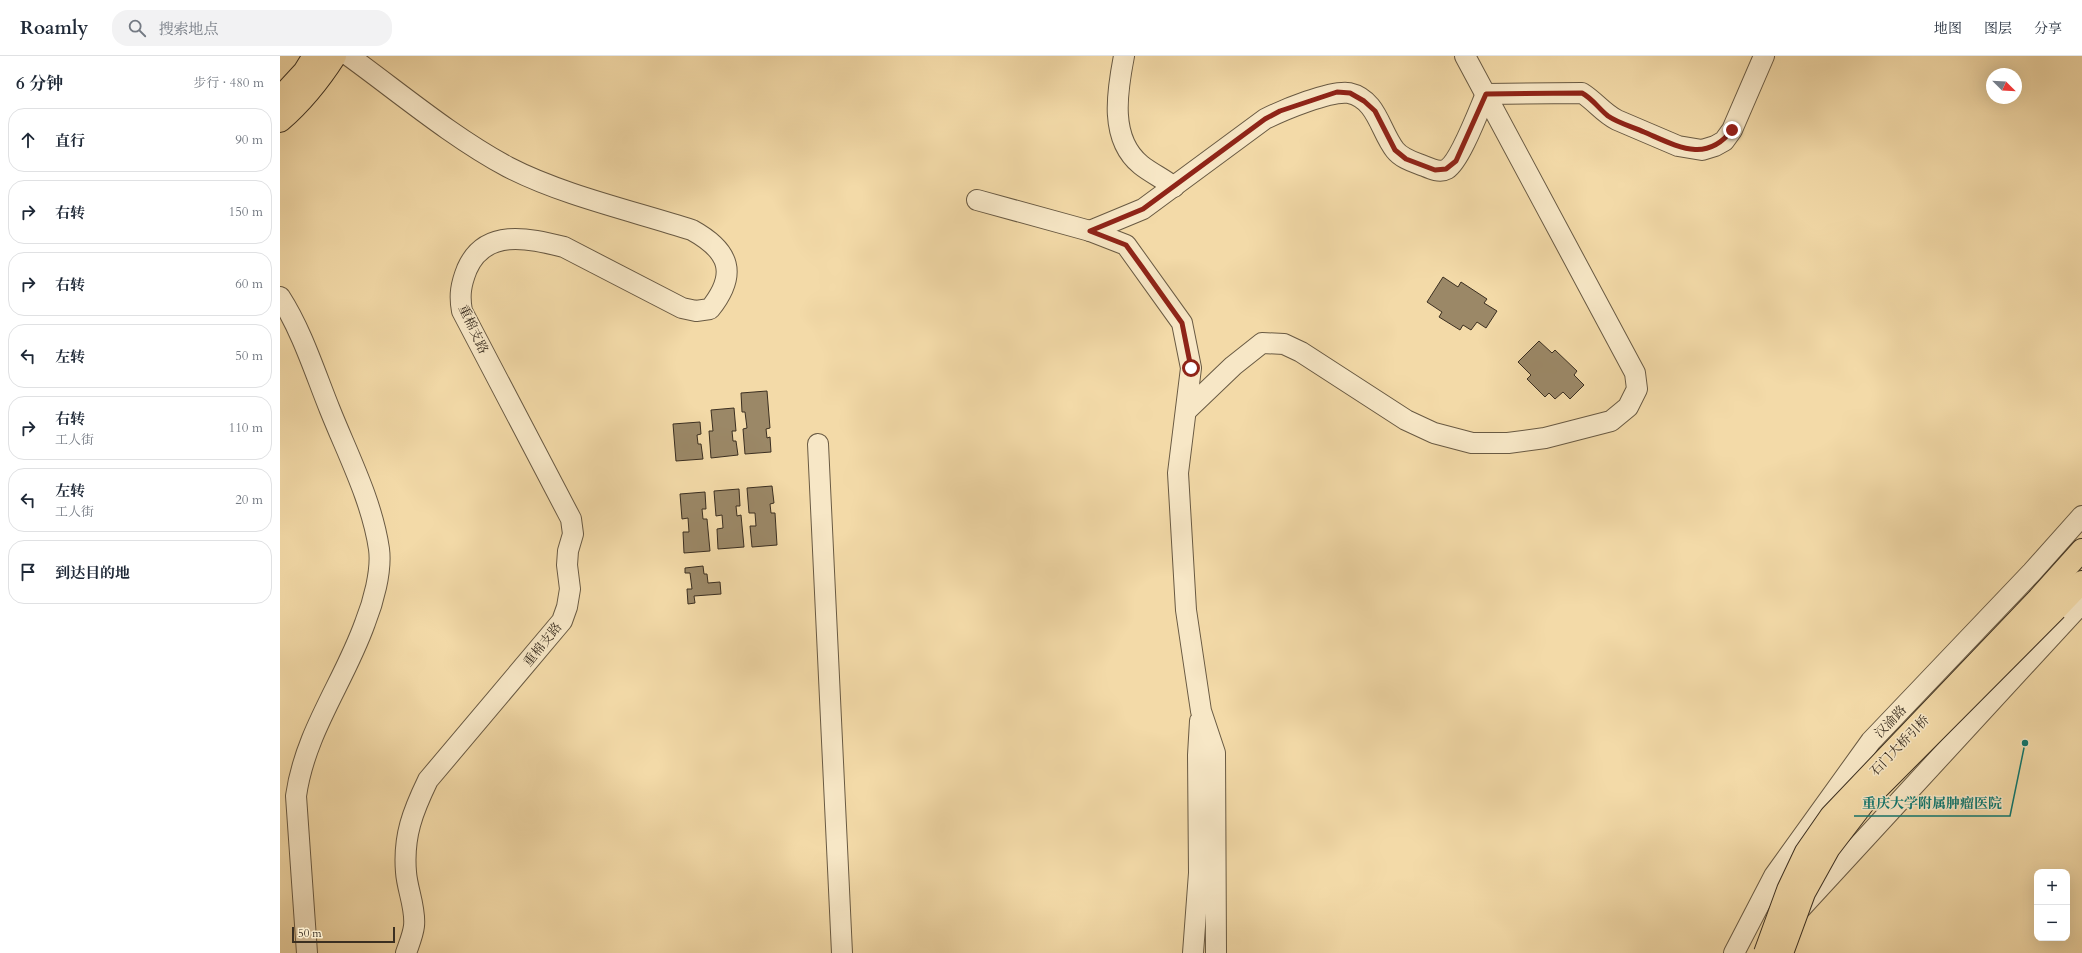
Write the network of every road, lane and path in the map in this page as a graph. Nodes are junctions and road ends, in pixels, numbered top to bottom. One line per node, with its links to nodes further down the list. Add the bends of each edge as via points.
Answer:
1 (314, 56): 8 (main road, via 304,72)
2 (335, 56): 9 (main road, via 318,82)
3 (349, 56): 23 (street, 重棉支路, via 465,140 508,167 557,187 692,230 709,239 721,251 726,265 725,282 719,298 710,309 696,311 682,308 564,247 520,238 498,240 482,248 462,280 459,297 462,311 571,519 573,534 567,565 570,589 562,621 428,780 418,800 409,822 406,849 406,872 414,926)
4 (1124, 56): 10 (street, via 1118,121 1121,139 1128,151 1141,164)
5 (1465, 56): 7 (street)
6 (1764, 56): 7 (street, via 1732,130 1724,141 1702,150 1678,146 1608,116 1582,93)
7 (1486, 94): 10 (street, via 1456,161 1446,169 1435,170 1406,159 1395,150 1375,111 1350,93 1337,92 1280,111 1265,119); 14 (street, via 1635,373 1637,389 1628,407 1611,421 1545,438 1508,443 1472,443 1434,433 1406,420 1302,352 1284,344 1262,343 1233,366)
8 (280, 98)
9 (280, 121)
10 (1174, 187): 12 (street, via 1143,209)
11 (977, 200): 12 (street)
12 (1090, 231): 14 (street, via 1126,245 1182,323 1191,368)
13 (280, 297): 22 (street, via 300,335 372,514 379,551 376,588 365,624 299,771 296,796)
14 (1186, 411): 21 (street, via 1178,473 1186,610)
15 (818, 444): 24 (street)
16 (2082, 516): 27 (street, 汉渝路, via 2032,572 1871,740 1774,876)
17 (2082, 550): 20 (main road)
18 (2082, 582): 20 (main road)
19 (2082, 603): 28 (street, via 1807,901)
20 (2047, 604): 28 (main road, 石门大桥引桥, bridge, via 1831,816 1806,852 1788,890); 29 (main road, 石门大桥引桥, bridge, via 1865,801 1829,848 1804,893)
21 (1201, 711): 25 (street, via 1198,756 1199,873); 26 (street, via 1215,753)
22 (307, 953)
23 (406, 953)
24 (842, 953)
25 (1193, 953)
26 (1216, 953)
27 (1734, 953)
28 (1765, 953)
29 (1782, 953)

